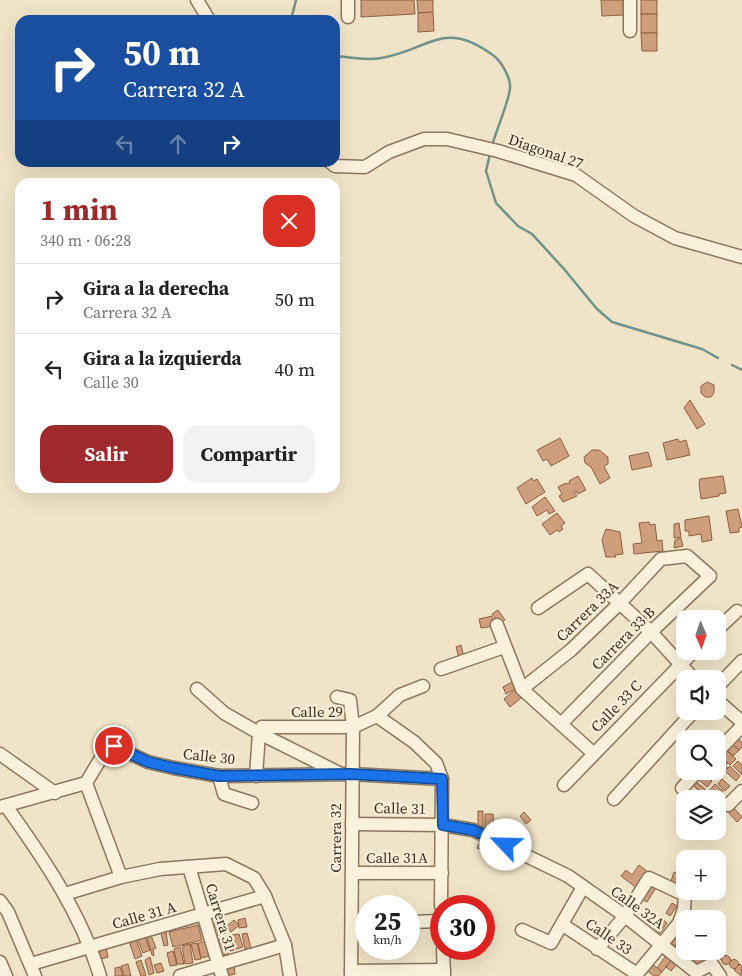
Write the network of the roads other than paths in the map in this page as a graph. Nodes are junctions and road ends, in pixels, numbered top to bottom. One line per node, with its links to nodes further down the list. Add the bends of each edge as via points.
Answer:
1 (348, 0): 5 (street)
2 (630, 0): 6 (street)
3 (203, 2): 4 (street)
4 (207, 15)
5 (348, 17)
6 (630, 32)
7 (340, 166): 8 (street, Diagonal 27, via 365,167 389,152 424,139 447,139 479,146 576,175 634,216 675,238)
8 (742, 257)
9 (710, 576): 10 (street, Carrera 33A, via 687,556 662,559); 15 (street, Carrera 33 B)
10 (620, 603): 11 (street, via 588,574); 15 (street); 25 (street, Carrera 33A, via 571,650)
11 (538, 608)
12 (737, 610): 13 (street)
13 (726, 621)
14 (497, 625): 16 (street)
15 (651, 632): 19 (street); 31 (street, Carrera 33 B)
16 (504, 647): 20 (street); 25 (street)
17 (684, 660): 19 (street, Calle 33 C)
18 (742, 661): 22 (street)
19 (680, 664): 21 (street); 36 (street, Calle 33 C)
20 (441, 668)
21 (686, 670)
22 (726, 678)
23 (423, 686): 28 (street, Calle 29, via 400,695)
24 (197, 689): 34 (street, via 224,713)
25 (522, 689): 31 (street)
26 (343, 699): 33 (street, Carrera 32)
27 (726, 708): 30 (street)
28 (377, 716): 33 (street, Calle 29); 41 (street, via 429,756 436,763)
29 (686, 720): 48 (street)
30 (742, 722)
31 (561, 724): 36 (street)
32 (742, 726): 35 (street)
33 (352, 727): 34 (street, Calle 29, via 262,727); 38 (street, Carrera 32)
34 (259, 733): 38 (street); 40 (street)
35 (726, 743)
36 (593, 753): 44 (street, Calle 33 C)
37 (0, 754): 47 (street)
38 (346, 774): 40 (street, Calle 30); 41 (street, Calle 30); 52 (street, Carrera 32)
39 (219, 776): 40 (street, Calle 30); 43 (street, Calle 30, via 148,762 114,746 107,748); 49 (street, via 224,794)
40 (256, 776)
41 (442, 779): 53 (street)
42 (690, 780): 45 (street)
43 (86, 783): 47 (street); 57 (street)
44 (564, 785)
45 (682, 788)
46 (742, 791): 50 (street)
47 (55, 793): 51 (street)
48 (614, 799)
49 (252, 802)
50 (728, 805)
51 (3, 807): 59 (street)
52 (352, 824): 53 (street, Calle 31); 55 (street, Carrera 32)
53 (443, 825): 56 (street); 58 (street, Calle 31, via 473,830 568,876)
54 (189, 867): 57 (street); 61 (street, via 226,864 254,878); 63 (street, Carrera 31)
55 (352, 873): 56 (street, Calle 31A); 65 (street, Carrera 32)
56 (442, 873): 60 (street)
57 (121, 877): 59 (street)
58 (583, 887): 64 (street, Calle 32A); 66 (street)
59 (65, 894): 70 (street)
60 (442, 895)
61 (265, 896): 63 (street, Calle 31 A); 69 (street)
62 (0, 901): 74 (street)
63 (204, 915): 70 (street, Calle 31 A); 75 (street, Carrera 31)
64 (625, 916): 68 (street, Calle 32A); 68 (street, via 650,878 686,895 679,923); 71 (street)
65 (352, 923): 77 (street, Carrera 32)
66 (563, 925): 67 (street, via 551,944); 71 (street, Calle 33)
67 (522, 930)
68 (661, 944): 71 (street, Calle 33, via 637,974); 82 (street, Calle 32A, via 696,972 712,964)
69 (285, 945): 75 (street); 81 (street)
70 (91, 947): 74 (street, Calle 31 A); 79 (street)
71 (598, 948)
72 (443, 960): 76 (street)
73 (0, 962): 78 (street)
74 (33, 970)
75 (220, 971): 80 (street)
76 (444, 973): 77 (street)
77 (351, 974)
78 (6, 976)
79 (100, 976)
80 (180, 976)
81 (290, 976)
82 (720, 976)

